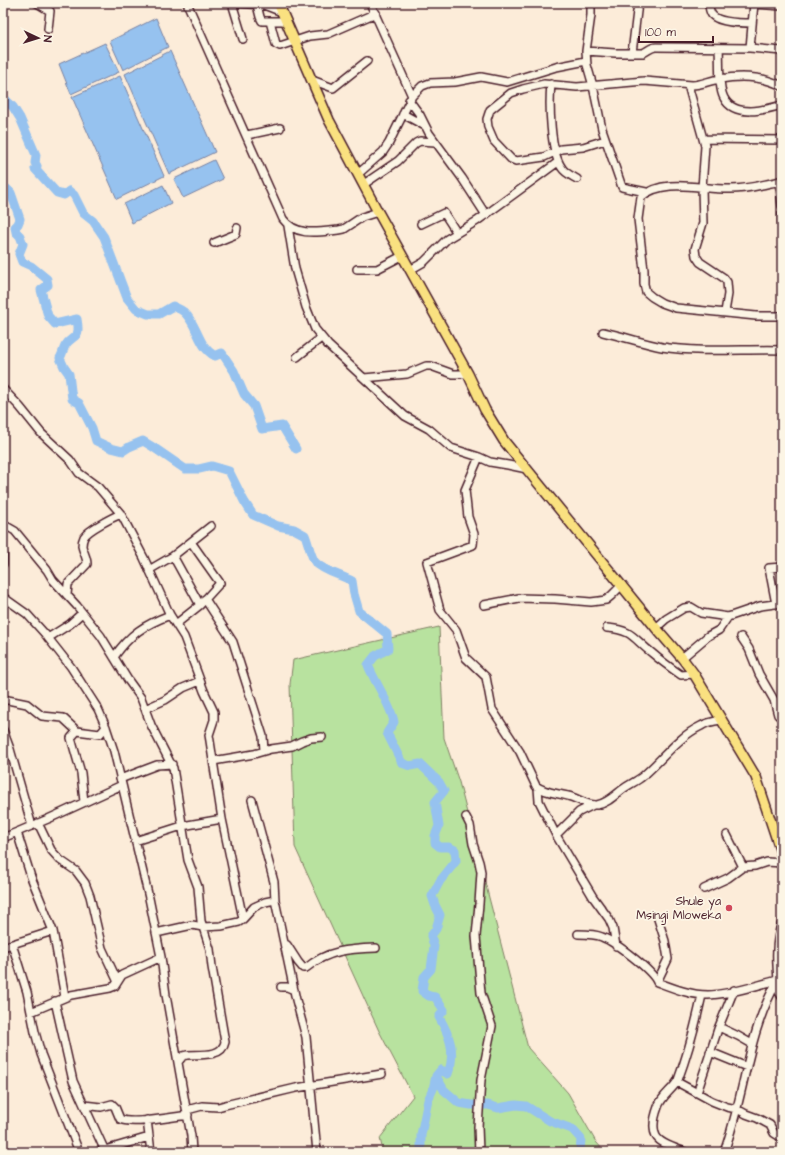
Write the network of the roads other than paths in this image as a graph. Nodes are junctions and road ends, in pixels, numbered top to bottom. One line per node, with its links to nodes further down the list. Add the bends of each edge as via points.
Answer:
1 (37, 3): 16 (street, via 50,11)
2 (188, 3): 37 (street)
3 (233, 3): 9 (street); 17 (street)
4 (370, 3): 12 (street)
5 (591, 3): 21 (street)
6 (638, 3): 23 (street)
7 (709, 3): 15 (street, via 711,14 722,21)
8 (753, 4): 10 (street); 15 (street)
9 (257, 5): 11 (street); 13 (street, via 261,20)
10 (782, 6)
11 (280, 7): 14 (main road)
12 (376, 13): 18 (street, via 328,34 313,35); 32 (street)
13 (270, 21): 14 (street); 18 (street, via 277,45)
14 (286, 21): 18 (main road)
15 (752, 23): 20 (street)
16 (48, 29)
17 (243, 39)
18 (294, 41): 27 (main road)
19 (719, 48): 20 (street); 23 (street, via 653,47 647,52); 26 (street)
20 (750, 48): 22 (street)
21 (586, 51): 23 (street); 25 (street)
22 (782, 51)
23 (632, 53)
24 (367, 61): 27 (street, via 333,88)
25 (586, 61): 30 (street); 32 (street, via 507,82 486,77 455,82 430,82)
26 (720, 79): 29 (street); 31 (street, via 748,76 762,78); 33 (street, via 724,98 731,106 754,111)
27 (312, 80): 44 (main road, via 329,120)
28 (551, 84): 30 (street); 42 (street, via 549,104); 42 (street, via 511,93 490,110 487,119 494,141 511,159 516,161 544,157)
29 (688, 85): 30 (street, via 644,81); 38 (street)
30 (593, 86): 39 (street)
31 (782, 86)
32 (410, 98): 34 (street); 35 (street)
33 (782, 105)
34 (403, 114): 35 (street); 44 (street, via 383,152)
35 (425, 126): 41 (street)
36 (280, 128): 37 (street)
37 (247, 135): 55 (street)
38 (704, 139): 40 (street); 48 (street)
39 (605, 140): 42 (street); 49 (street, via 622,187)
40 (782, 140)
41 (435, 142): 47 (street, via 416,143 398,161); 53 (street)
42 (555, 152): 43 (street)
43 (558, 162): 45 (street, via 562,169); 53 (street)
44 (358, 174): 47 (main road)
45 (577, 179)
46 (780, 181): 48 (street, via 747,188); 50 (street)
47 (364, 184): 51 (main road)
48 (702, 188): 49 (street, via 672,186); 63 (street, via 704,223 695,249 696,256 700,262 727,282)
49 (646, 192): 63 (street, via 641,197 638,219 646,292 662,303 676,308)
50 (782, 206)
51 (378, 212): 55 (street, via 362,217 339,230 307,232); 60 (main road)
52 (782, 214): 58 (street)
53 (486, 215): 57 (street)
54 (421, 224): 57 (street, via 444,213)
55 (288, 226): 66 (street, via 295,269 306,307)
56 (236, 228): 59 (street, via 236,234 224,236)
57 (457, 233): 62 (street, via 440,245 424,262)
58 (782, 234)
59 (214, 243)
60 (402, 256): 61 (street, via 377,269); 62 (main road)
61 (357, 269)
62 (410, 270): 69 (main road)
63 (725, 312): 64 (street)
64 (782, 316)
65 (602, 332): 67 (street, via 679,349)
66 (322, 338): 68 (street); 70 (street)
67 (782, 350)
68 (297, 358)
69 (468, 374): 70 (street, via 453,374 426,366 407,374); 73 (main road, via 485,410 504,441)
70 (364, 378): 72 (street, via 405,416 429,429 451,448)
71 (3, 390): 74 (street, via 41,433 70,460 79,473 98,487)
72 (479, 457): 73 (street, via 490,462); 113 (street, via 465,490 468,517 474,534 473,545 427,562 440,610 456,630 466,658 486,677 495,716 520,752)
73 (527, 469): 83 (main road)
74 (121, 514): 82 (street); 84 (street, via 85,535 82,546 87,564 68,584)
75 (3, 526): 84 (street, via 15,531)
76 (211, 526): 77 (street)
77 (191, 542): 79 (street); 86 (street, via 220,581)
78 (3, 554): 80 (street)
79 (173, 556): 82 (street); 86 (street)
80 (3, 564)
81 (782, 567): 87 (street, via 769,568)
82 (149, 570): 90 (street)
83 (622, 585): 88 (street, via 606,600 599,602 519,598); 94 (main road)
84 (67, 595): 89 (street)
85 (3, 597): 96 (street, via 27,614)
86 (203, 602): 92 (street); 109 (street, via 234,646 263,736)
87 (779, 604): 91 (street, via 760,606)
88 (484, 605)
89 (82, 613): 96 (street); 97 (street)
90 (170, 615): 92 (street); 97 (street, via 139,630 127,640)
91 (728, 617): 94 (street, via 701,613 690,607 666,619); 98 (street, via 720,630 708,636)
92 (176, 624): 100 (street, via 184,637)
93 (607, 628): 99 (street, via 619,629 636,638 652,654 682,675)
94 (656, 628): 98 (main road)
95 (741, 637): 103 (street, via 774,700 778,715)
96 (48, 638): 105 (street, via 71,667 98,709)
97 (114, 657): 102 (street)
98 (682, 658): 99 (main road)
99 (694, 674): 104 (main road)
100 (200, 681): 102 (street); 110 (street, via 214,715 209,738)
101 (3, 699): 107 (street, via 27,704 42,716 63,718)
102 (145, 709): 111 (street, via 151,726)
103 (782, 718)
104 (722, 720): 116 (street, via 692,730 632,785 604,803); 122 (main road, via 756,777)
105 (106, 727): 107 (street, via 100,734); 112 (street)
106 (3, 730): 119 (street)
107 (77, 731): 115 (street, via 71,738 81,773)
108 (322, 737): 109 (street)
109 (264, 751): 110 (street)
110 (213, 761): 118 (street)
111 (172, 764): 112 (street, via 157,765); 120 (street)
112 (121, 782): 115 (street); 126 (street)
113 (538, 788): 116 (street); 124 (street, via 540,801)
114 (252, 800): 131 (street, via 274,882)
115 (84, 802): 119 (street)
116 (593, 805): 124 (street, via 579,812)
117 (466, 817): 176 (street, via 481,872 476,936 481,993 492,1026 481,1080)
118 (222, 819): 120 (street); 132 (street)
119 (35, 825): 121 (street); 145 (street, via 50,850 76,871 85,883 102,948)
120 (182, 826): 126 (street); 135 (street, via 188,860 198,887)
121 (17, 832): 125 (street); 136 (street)
122 (778, 832): 127 (main road)
123 (727, 835): 129 (street)
124 (556, 836): 141 (street, via 609,919)
125 (3, 838)
126 (135, 841): 137 (street)
127 (782, 855)
128 (782, 863): 129 (street, via 767,862)
129 (743, 867): 130 (street, via 728,878)
130 (704, 889)
131 (276, 900): 132 (street, via 254,907); 139 (street)
132 (243, 919): 135 (street, via 222,926)
133 (658, 919): 147 (street, via 668,959)
134 (782, 922): 146 (street, via 776,950)
135 (203, 927): 137 (street, via 189,926); 159 (street, via 210,949 225,1045 219,1052 187,1055)
136 (52, 931): 140 (street); 152 (street)
137 (156, 933): 144 (street)
138 (578, 934): 141 (street, via 603,937)
139 (284, 941): 143 (street, via 303,968 326,955 347,949); 149 (street)
140 (12, 944): 142 (street); 155 (street)
141 (616, 946): 147 (street, via 642,966)
142 (3, 947)
143 (376, 948)
144 (161, 957): 145 (street, via 129,971); 159 (street)
145 (117, 980): 152 (street, via 110,988)
146 (780, 981): 150 (street); 153 (street, via 779,992); 157 (street, via 768,997)
147 (657, 982): 151 (street, via 684,992)
148 (281, 987): 149 (street)
149 (294, 990): 163 (street, via 306,1037)
150 (734, 990): 151 (street, via 716,995); 156 (street)
151 (702, 995): 162 (street)
152 (65, 997): 154 (street)
153 (782, 997)
154 (55, 1002): 155 (street); 165 (street, via 73,1081)
155 (31, 1012): 172 (street, via 42,1054)
156 (719, 1027): 157 (street); 158 (street)
157 (752, 1044): 160 (street)
158 (710, 1052): 160 (street); 164 (street)
159 (178, 1062): 167 (street)
160 (746, 1067): 166 (street)
161 (382, 1074): 163 (street)
162 (677, 1082): 164 (street); 177 (street, via 658,1105 654,1126 660,1141)
163 (312, 1085): 167 (street, via 225,1106 202,1106); 175 (street)
164 (697, 1093): 166 (street)
165 (84, 1105): 168 (street, via 101,1107 112,1104 122,1120); 171 (street)
166 (737, 1109): 170 (street, via 770,1125 774,1133); 178 (street)
167 (187, 1112): 168 (street); 174 (street)
168 (147, 1120): 169 (street)
169 (149, 1137): 171 (street); 173 (street)
170 (782, 1138)
171 (102, 1151)
172 (79, 1152)
173 (151, 1152)
174 (192, 1152)
175 (317, 1152)
176 (479, 1152)
177 (685, 1152)
178 (724, 1152)

